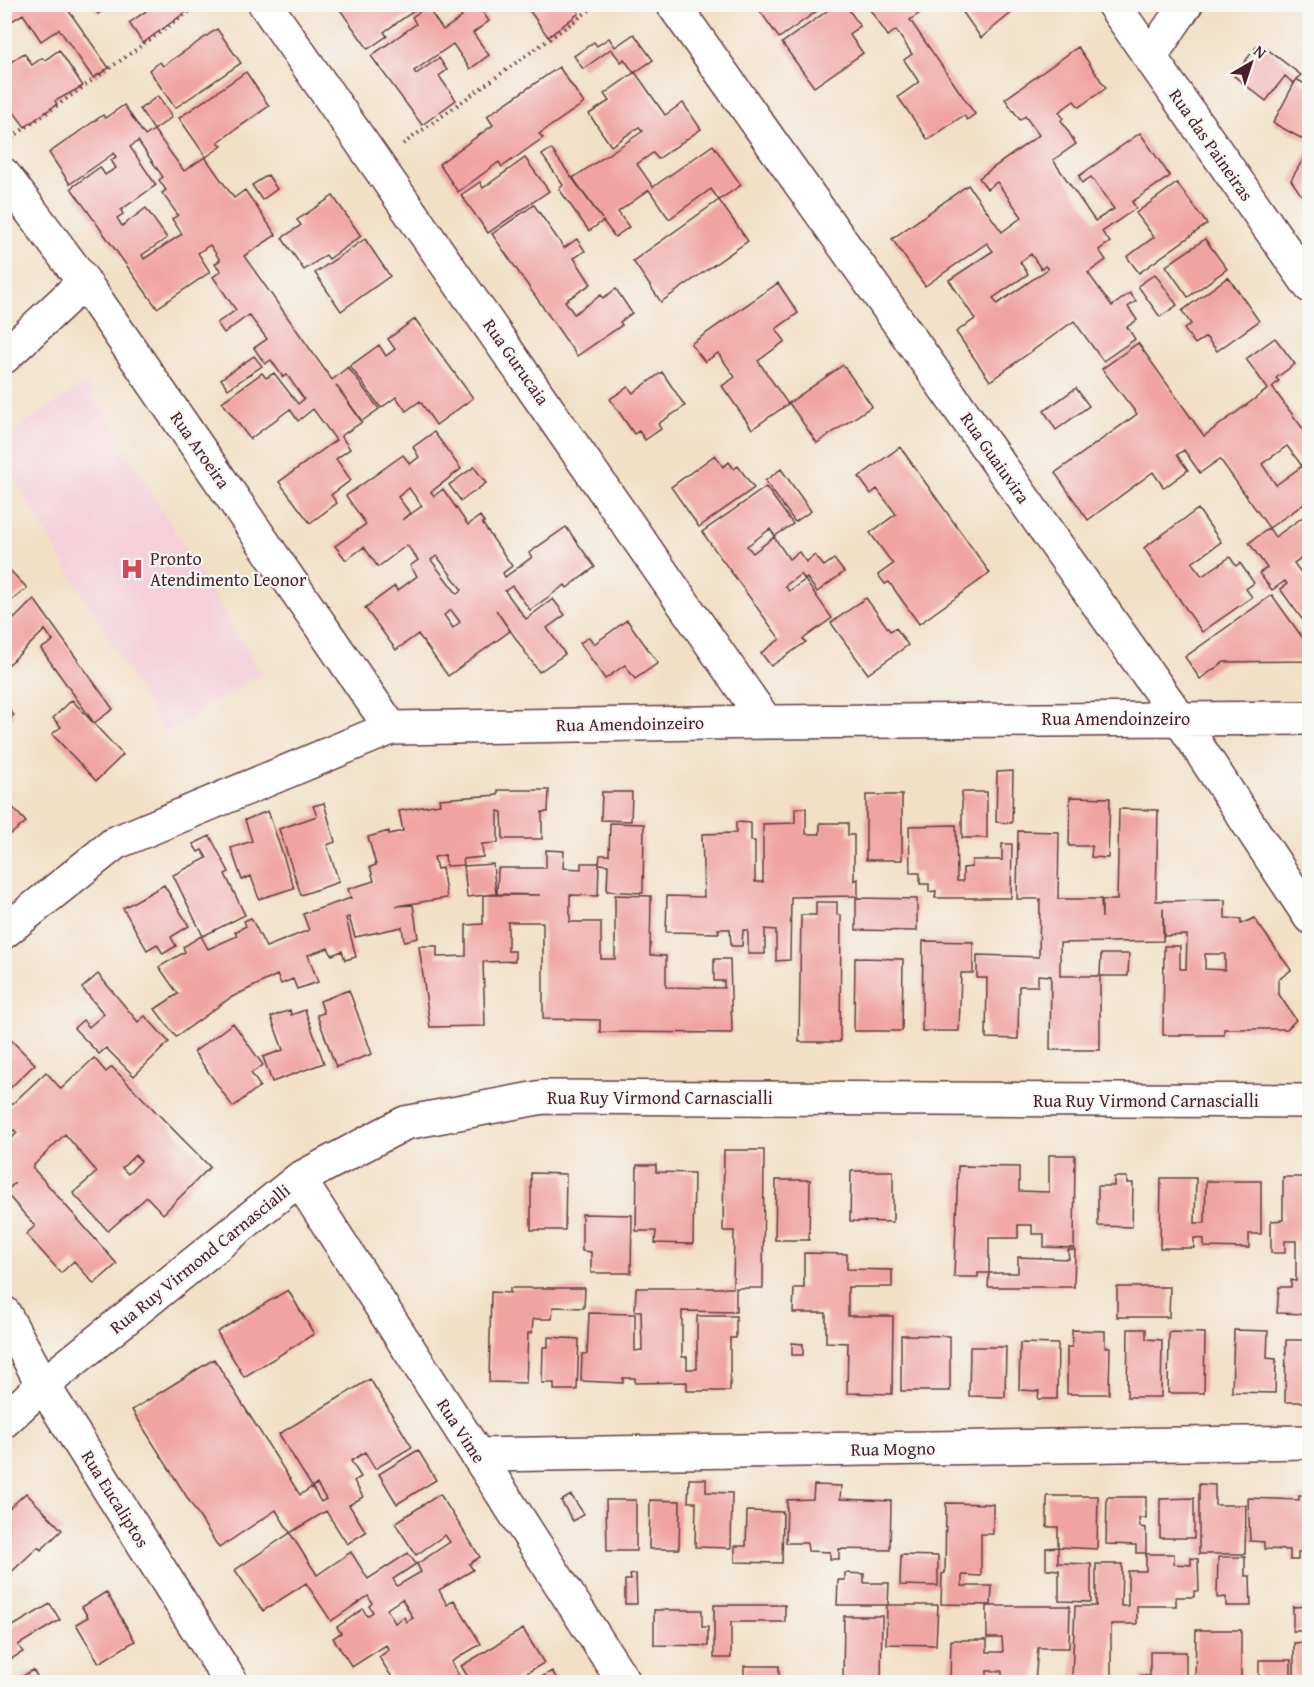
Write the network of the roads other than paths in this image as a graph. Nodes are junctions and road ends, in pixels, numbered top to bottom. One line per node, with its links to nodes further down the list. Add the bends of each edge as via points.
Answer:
1 (265, 4): 12 (street, Rua Gurucaia)
2 (673, 4): 10 (street, Rua Guaiuvira)
3 (1113, 4): 5 (street, Rua das Paineiras)
4 (1186, 4): 5 (street)
5 (1150, 57): 8 (street, Rua das Paineiras)
6 (4, 175): 7 (street, Rua Aroeira)
7 (84, 282): 9 (street); 13 (street, Rua Aroeira)
8 (1310, 286)
9 (4, 357)
10 (1179, 718): 11 (street, Rua Amendoinzeiro); 12 (street, Rua Amendoinzeiro); 14 (street, Rua Guaiuvira)
11 (1310, 718)
12 (766, 722): 13 (street, Rua Amendoinzeiro)
13 (392, 728): 15 (street, Rua Amendoinzeiro, via 115,843)
14 (1310, 917)
15 (4, 932)
16 (1310, 1101): 17 (street, Rua Ruy Virmond Carnascialli, via 543,1097 405,1123)
17 (299, 1179): 19 (street, Rua Ruy Virmond Carnascialli); 22 (street, Rua Vime)
18 (4, 1313): 19 (street, Rua Eucaliptos)
19 (43, 1385): 20 (street, Rua Ruy Virmond Carnascialli); 23 (street, Rua Eucaliptos)
20 (4, 1421)
21 (1310, 1442): 22 (street, Rua Mogno)
22 (477, 1455): 24 (street, Rua Vime)
23 (231, 1683)
24 (624, 1683)

